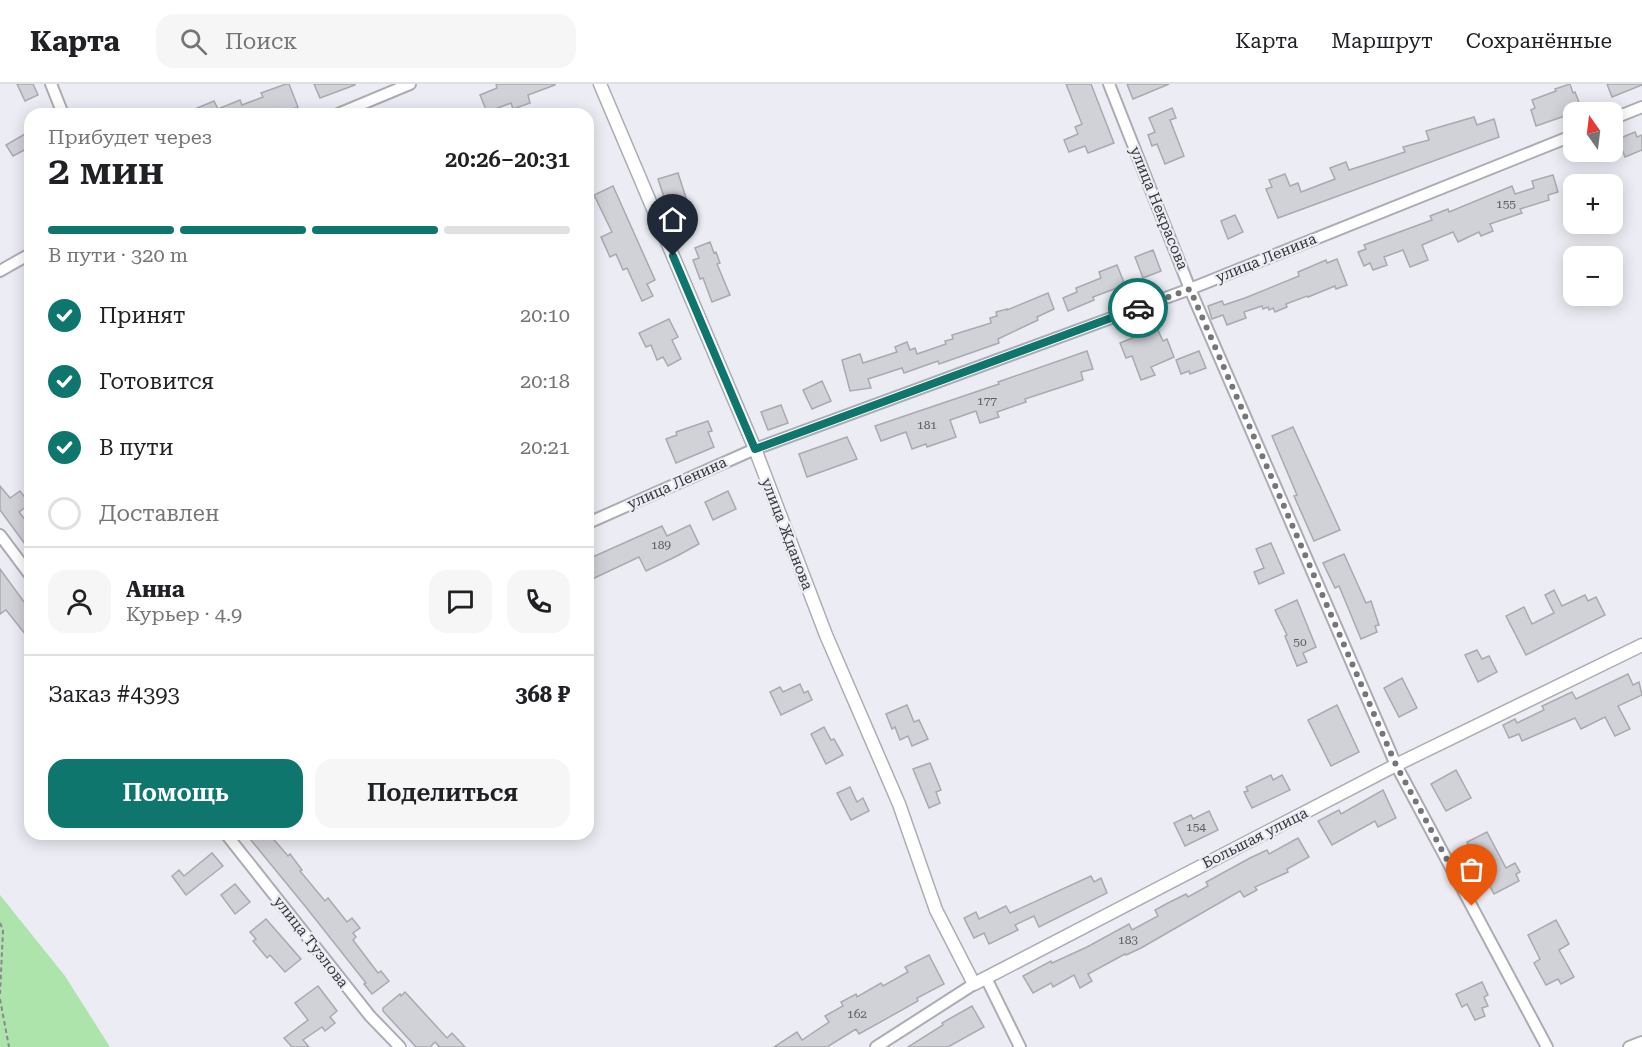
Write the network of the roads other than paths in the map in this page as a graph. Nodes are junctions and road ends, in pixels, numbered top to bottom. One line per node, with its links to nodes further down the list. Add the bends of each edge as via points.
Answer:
1 (51, 84): 6 (street)
2 (410, 84): 7 (street)
3 (600, 84): 13 (street, улица Жданова)
4 (1109, 84): 12 (street, улица Некрасова)
5 (1642, 107): 8 (street)
6 (61, 108)
7 (352, 108)
8 (1623, 115)
9 (1563, 139): 12 (street, улица Ленина)
10 (24, 257): 11 (street)
11 (0, 271)
12 (1190, 289): 13 (street, улица Ленина); 18 (street, улица Некрасова)
13 (755, 449): 14 (street, улица Ленина); 21 (street, улица Жданова, via 826,634 899,804 936,910)
14 (594, 520)
15 (0, 535): 16 (street)
16 (24, 566)
17 (1642, 645): 18 (street, Большая улица)
18 (1396, 765): 20 (street, Большая улица); 26 (street, улица Некрасова)
19 (231, 840): 23 (street, улица Тузлова, via 370,1016)
20 (986, 978): 21 (street, Большая улица); 25 (street)
21 (974, 984): 24 (street, Большая улица)
22 (1642, 1042): 27 (street)
23 (400, 1047)
24 (876, 1047)
25 (1020, 1047)
26 (1547, 1047)
27 (1629, 1047)

